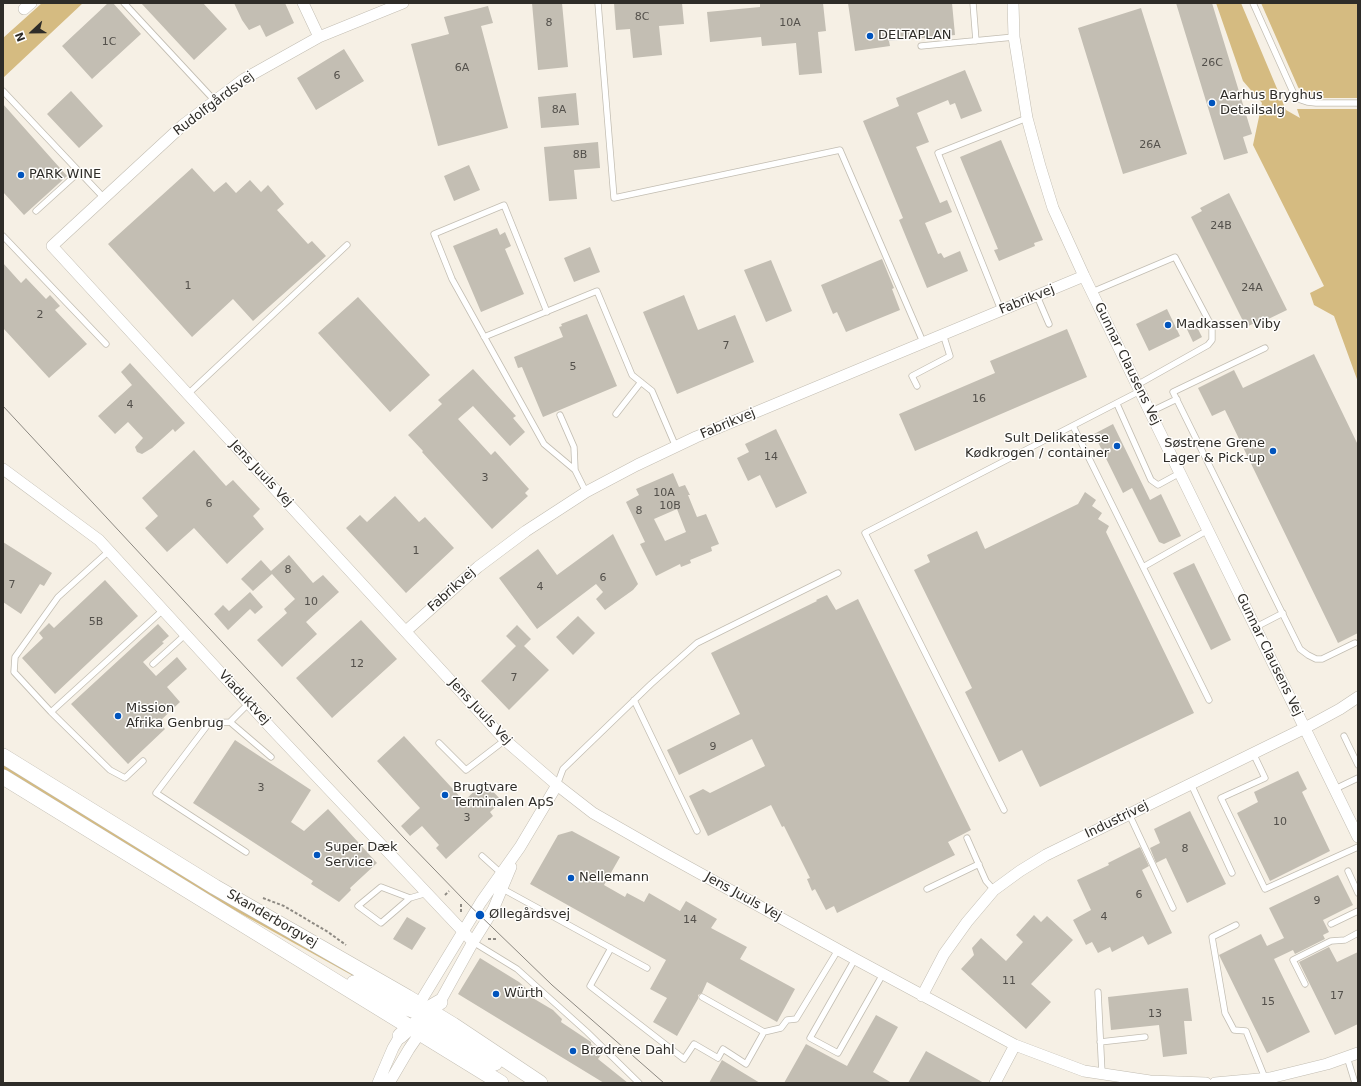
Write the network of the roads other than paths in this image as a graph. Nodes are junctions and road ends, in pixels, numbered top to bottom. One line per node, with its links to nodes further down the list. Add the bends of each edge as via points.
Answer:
1 (124, 3): 13 (lane)
2 (303, 3): 8 (street)
3 (403, 3): 8 (street, Rudolfgårdsvej)
4 (598, 3): 30 (lane, via 614,198 840,150)
5 (973, 3): 10 (lane)
6 (1013, 3): 9 (street, Gunnar Clausens Vej)
7 (1253, 3): 14 (lane, via 1292,92 1298,98 1307,102)
8 (319, 37): 13 (street, Rudolfgårdsvej, via 244,79)
9 (1014, 37): 10 (lane); 15 (street, Gunnar Clausens Vej)
10 (976, 41): 11 (lane)
11 (921, 46)
12 (3, 91): 16 (lane)
13 (215, 101): 17 (street, Rudolfgårdsvej, via 183,125)
14 (1358, 103)
15 (1028, 118): 22 (street, Gunnar Clausens Vej, via 1053,208); 25 (lane, via 938,153)
16 (79, 172): 17 (lane); 18 (lane)
17 (104, 198): 20 (street, Rudolfgårdsvej)
18 (36, 211)
19 (3, 236): 31 (lane)
20 (52, 246): 36 (street, Jens Juuls Vej)
21 (347, 246): 36 (lane)
22 (1084, 276): 23 (street, Gunnar Clausens Vej); 24 (street, Fabrikvej)
23 (1092, 292): 35 (street, Gunnar Clausens Vej); 35 (lane, via 1175,258 1212,327 1212,340 1208,345)
24 (1037, 296): 25 (street, Fabrikvej); 27 (lane)
25 (1002, 310): 28 (street, Fabrikvej)
26 (547, 312): 29 (lane); 29 (lane, via 504,205 434,234 452,279); 33 (lane, via 597,291 632,375)
27 (1049, 324)
28 (942, 334): 30 (street, Fabrikvej); 34 (lane, via 950,356 912,376)
29 (484, 337): 45 (lane, via 544,444)
30 (923, 342): 43 (street, Fabrikvej)
31 (106, 344)
32 (1265, 348): 37 (lane, via 1173,392)
33 (641, 382): 40 (lane); 43 (lane, via 652,391)
34 (917, 386)
35 (1139, 388): 38 (lane); 39 (street, Gunnar Clausens Vej)
36 (188, 394): 55 (street, Jens Juuls Vej)
37 (1177, 399): 39 (lane); 53 (lane)
38 (1117, 404): 42 (lane); 46 (lane, via 1151,480 1158,485)
39 (1150, 412): 46 (street, Gunnar Clausens Vej)
40 (616, 414)
41 (560, 415): 45 (lane, via 574,447)
42 (1073, 426): 50 (lane); 79 (lane, via 865,534)
43 (676, 447): 47 (street, Fabrikvej, via 637,464)
44 (3, 469): 49 (street, Viaduktvej, via 99,540)
45 (575, 470): 47 (lane)
46 (1180, 473): 48 (street, Gunnar Clausens Vej)
47 (586, 492): 55 (street, Fabrikvej, via 478,566)
48 (1208, 530): 50 (lane); 54 (street, Gunnar Clausens Vej)
49 (109, 551): 52 (street, Viaduktvej); 63 (lane, via 58,597 15,657 14,672)
50 (1143, 567): 61 (lane)
51 (838, 573): 60 (lane, via 697,643)
52 (163, 610): 56 (street, Viaduktvej); 63 (lane)
53 (1283, 613): 54 (lane); 57 (lane, via 1300,649 1316,659 1322,659)
54 (1256, 627): 65 (street, Gunnar Clausens Vej)
55 (406, 631): 67 (street, Jens Juuls Vej)
56 (186, 634): 58 (lane); 62 (street, Viaduktvej)
57 (1355, 643)
58 (153, 664)
59 (1358, 697): 65 (street, Industrivej)
60 (634, 700): 77 (lane, via 563,769); 81 (lane)
61 (1210, 700)
62 (249, 703): 64 (lane); 93 (street, Viaduktvej)
63 (50, 712): 72 (lane, via 110,770 125,778)
64 (230, 722): 71 (lane); 85 (lane, via 209,724 156,793)
65 (1305, 728): 69 (street, Industrivej); 78 (street, Gunnar Clausens Vej)
66 (1344, 736): 73 (lane)
67 (505, 740): 68 (lane, via 466,770); 77 (street, Jens Juuls Vej)
68 (440, 744)
69 (1253, 753): 76 (street, Industrivej); 84 (lane, via 1265,778 1221,798 1265,889)
70 (3, 756): 112 (main road, Skanderborgvej)
71 (272, 757)
72 (143, 761)
73 (1358, 765)
74 (3, 777): 112 (main road, Skanderborgvej, via 295,956)
75 (1358, 778): 78 (lane)
76 (1190, 784): 80 (street, Industrivej); 89 (lane)
77 (557, 786): 90 (street); 104 (street, Jens Juuls Vej, via 593,813)
78 (1335, 789): 82 (street, Gunnar Clausens Vej)
79 (1004, 810)
80 (1129, 814): 92 (street, Industrivej, via 1046,856); 96 (lane)
81 (697, 831)
82 (1358, 837)
83 (967, 838): 87 (lane)
84 (1358, 847)
85 (246, 852)
86 (482, 856): 90 (lane)
87 (979, 864): 91 (lane); 92 (lane, via 986,881)
88 (1348, 871): 94 (lane)
89 (1232, 873)
90 (501, 881): 100 (street); 102 (street, via 493,910); 103 (lane)
91 (927, 889)
92 (994, 890): 110 (street, Industrivej, via 944,954)
93 (427, 893): 95 (lane); 100 (street, Viaduktvej)
94 (1358, 893)
95 (410, 898): 95 (lane, via 381,922 358,906 381,888)
96 (1173, 908)
97 (1358, 911): 98 (lane)
98 (1331, 924)
99 (1236, 925): 120 (lane, via 1212,937 1224,1013 1234,1030 1246,1031)
100 (463, 931): 102 (street, Viaduktvej); 112 (street)
101 (1358, 933): 108 (lane, via 1345,940 1331,941 1293,960)
102 (473, 942): 112 (street); 128 (lane, via 517,969)
103 (611, 948): 106 (lane); 113 (lane, via 590,986 684,1059 694,1044 718,1058 724,1049 746,1064)
104 (838, 950): 105 (street, Jens Juuls Vej); 113 (lane, via 796,1019 787,1020 782,1028)
105 (855, 959): 107 (street, Jens Juuls Vej); 107 (lane, via 810,1038 817,1042 838,1053)
106 (647, 968)
107 (882, 974): 110 (street, Jens Juuls Vej)
108 (1305, 984)
109 (1098, 992): 115 (lane)
110 (922, 996): 116 (street, Jens Juuls Vej)
111 (702, 998): 113 (lane)
112 (420, 1018): 123 (street, via 393,1048); 124 (street, via 409,1049); 125 (main road, Skanderborgvej); 126 (main road); 127 (main road, Skanderborgvej)
113 (764, 1032)
114 (1145, 1037): 115 (lane)
115 (1100, 1042): 119 (lane)
116 (1015, 1045): 119 (street, Jens Juuls Vej, via 1084,1071); 129 (street)
117 (1358, 1053): 118 (street)
118 (1347, 1057): 120 (street); 132 (lane)
119 (1102, 1074): 121 (street, Jens Juuls Vej)
120 (1265, 1078): 122 (street)
121 (1150, 1082): 130 (street, Jens Juuls Vej)
122 (1245, 1082): 131 (street)
123 (378, 1083)
124 (389, 1083)
125 (501, 1083)
126 (533, 1083)
127 (540, 1083)
128 (639, 1083)
129 (994, 1083)
130 (1206, 1083)
131 (1215, 1083)
132 (1355, 1083)

